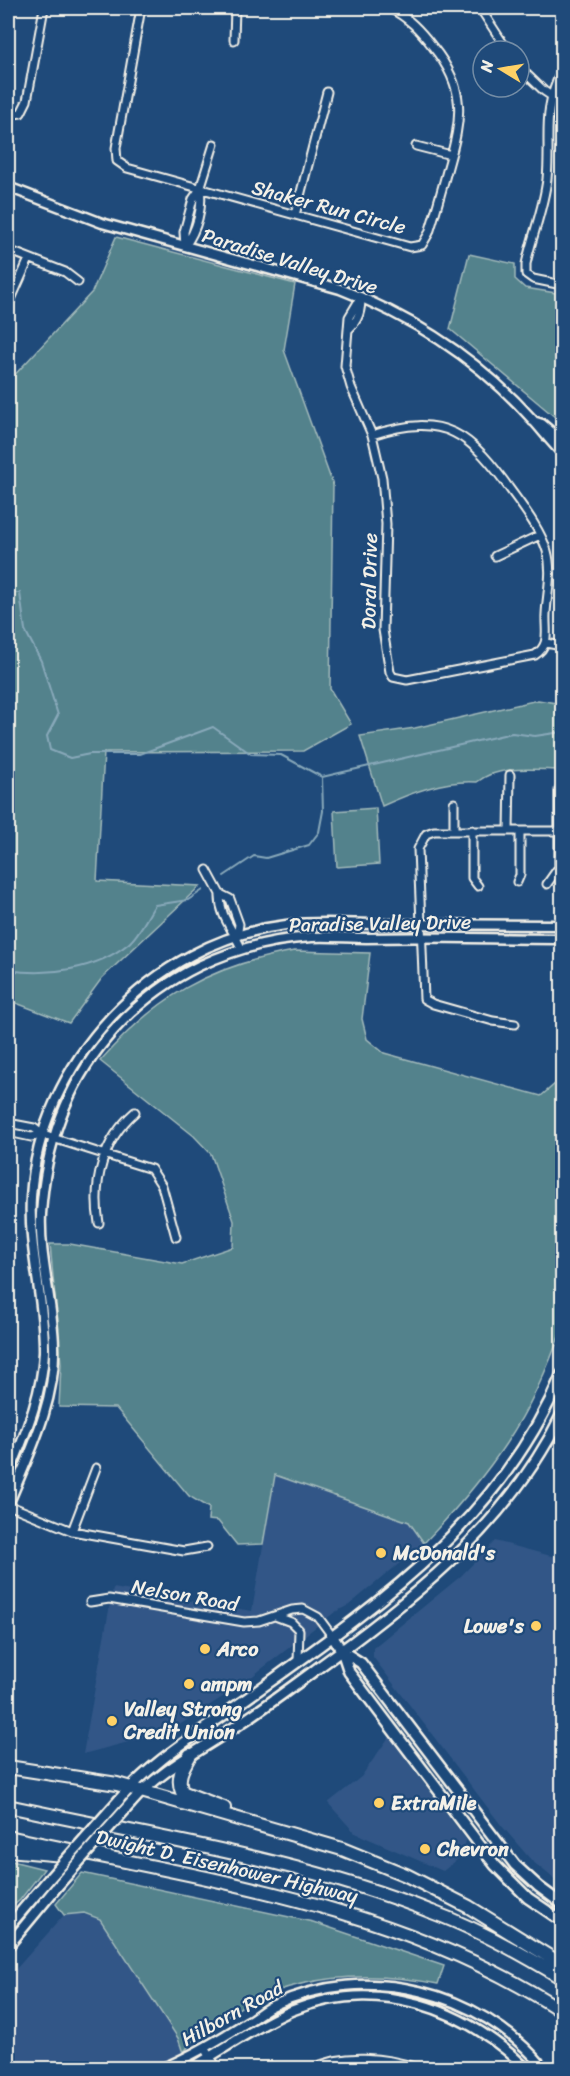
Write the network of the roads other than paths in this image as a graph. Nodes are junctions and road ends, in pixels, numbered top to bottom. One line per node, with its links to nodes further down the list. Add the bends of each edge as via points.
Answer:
1 (44, 8): 13 (street, via 27,102 21,114)
2 (141, 8): 18 (street, Shaker Run Circle, via 116,148 117,161 127,168)
3 (235, 8): 7 (street)
4 (389, 8): 16 (street, Shaker Run Circle, via 414,24 453,76 460,108)
5 (480, 8): 6 (street)
6 (500, 39)
7 (234, 40)
8 (562, 70): 11 (street)
9 (531, 81): 11 (street)
10 (327, 92): 19 (street)
11 (552, 97): 12 (street); 24 (street, via 547,120 547,181 526,274)
12 (562, 103)
13 (8, 115)
14 (214, 144): 18 (street)
15 (416, 147): 16 (street)
16 (451, 155): 19 (street, Shaker Run Circle, via 422,245 410,247)
17 (8, 187): 20 (street, Paradise Valley Drive, via 82,216)
18 (200, 189): 19 (street, Shaker Run Circle); 20 (street, via 202,201 193,235)
19 (296, 215)
20 (185, 246): 25 (street, Paradise Valley Drive)
21 (8, 250): 22 (street)
22 (29, 259): 23 (street, via 65,272); 26 (street)
23 (78, 282)
24 (562, 285)
25 (361, 297): 27 (street, Paradise Valley Drive, via 427,331 459,353); 28 (street, Doral Drive, via 349,317 345,366)
26 (8, 306)
27 (533, 421): 29 (street, Paradise Valley Drive); 30 (street, Paradise Valley Drive)
28 (372, 435): 31 (street, via 408,425 425,425 461,436 492,464); 33 (street, Doral Drive, via 385,500 383,630 387,666 393,677 407,680 535,655)
29 (562, 441)
30 (562, 453)
31 (540, 534): 32 (street); 33 (street, via 549,566)
32 (495, 556)
33 (546, 643): 34 (street)
34 (562, 646)
35 (510, 775): 40 (street)
36 (560, 790): 42 (street)
37 (454, 803): 38 (street)
38 (454, 830): 39 (street); 48 (street, via 434,831 421,841 417,859)
39 (472, 830): 40 (street); 46 (street, via 472,878)
40 (509, 831): 41 (street)
41 (520, 831): 42 (street); 44 (street)
42 (559, 831): 45 (street, via 559,867)
43 (207, 870): 47 (street)
44 (517, 882)
45 (547, 884)
46 (478, 886)
47 (220, 894): 50 (street, via 228,928); 50 (street, via 230,899 239,924)
48 (421, 924): 49 (street, Paradise Valley Drive); 50 (street, Paradise Valley Drive, via 286,925); 51 (street)
49 (562, 926)
50 (237, 938): 53 (street); 58 (street, Paradise Valley Drive, via 204,950 156,978 108,1019 63,1084)
51 (422, 938): 52 (street, Paradise Valley Drive); 53 (street, Paradise Valley Drive, via 314,937); 54 (street, via 424,999)
52 (562, 939)
53 (241, 948): 59 (street, Paradise Valley Drive, via 187,972 124,1019 86,1066)
54 (515, 1024)
55 (135, 1112): 60 (street, via 119,1126)
56 (8, 1123): 58 (street, via 34,1128)
57 (8, 1132): 58 (street, via 31,1137)
58 (43, 1135): 59 (street); 66 (street, Paradise Valley Drive, via 30,1218 43,1328 42,1373 34,1411)
59 (53, 1138): 60 (street); 67 (street, Paradise Valley Drive, via 41,1218 53,1328 53,1374 44,1414)
60 (106, 1154): 61 (street, via 95,1190); 62 (street, via 141,1164 158,1176)
61 (99, 1223)
62 (176, 1237)
63 (562, 1374): 72 (main road, via 519,1455 469,1520 402,1584)
64 (562, 1414): 73 (main road, via 534,1464 483,1530 427,1585)
65 (96, 1468): 68 (street)
66 (8, 1477)
67 (8, 1505): 68 (street)
68 (72, 1531): 69 (street, via 184,1551)
69 (207, 1547)
70 (90, 1602): 71 (street, Nelson Road, via 109,1599 244,1622)
71 (275, 1616): 72 (street, Nelson Road, via 292,1610 309,1611); 74 (street, via 299,1630)
72 (332, 1636): 73 (main road); 74 (main road)
73 (342, 1651): 75 (main road); 83 (main road, via 363,1665 505,1854 532,1882); 84 (main road, via 349,1672 495,1864 528,1898)
74 (298, 1661): 77 (main road, via 171,1753)
75 (190, 1755): 77 (main road); 80 (highway, via 179,1781 186,1795)
76 (8, 1767): 77 (highway)
77 (136, 1789): 80 (highway); 85 (main road, bridge, via 119,1800); 86 (main road, bridge, via 131,1803)
78 (8, 1806): 88 (highway, Dwight D. Eisenhower Highway, via 274,1864 376,1891 477,1932)
79 (8, 1837): 82 (highway, Dwight D. Eisenhower Highway)
80 (300, 1837): 87 (highway, via 342,1849 437,1890 550,1957)
81 (8, 1850): 82 (highway)
82 (97, 1856): 89 (highway, Dwight D. Eisenhower Highway, via 282,1895 370,1920 465,1957)
83 (562, 1904)
84 (562, 1921)
85 (8, 1927)
86 (8, 1946)
87 (562, 1971)
88 (562, 1978)
89 (562, 2011)
90 (204, 2048): 91 (street); 92 (street, Hilborn Road); 98 (street, Hilborn Road, via 289,1998 343,1986 378,1984 434,1994 481,2014 516,2040)
91 (210, 2058): 93 (street, Hilborn Road); 94 (street); 97 (street, Hilborn Road, via 293,2010 341,1999 378,1998 412,2002 451,2014 489,2036)
92 (163, 2068)
93 (191, 2068)
94 (217, 2068)
95 (314, 2068): 96 (street, via 357,2058)
96 (417, 2068)
97 (526, 2068)
98 (544, 2068)

